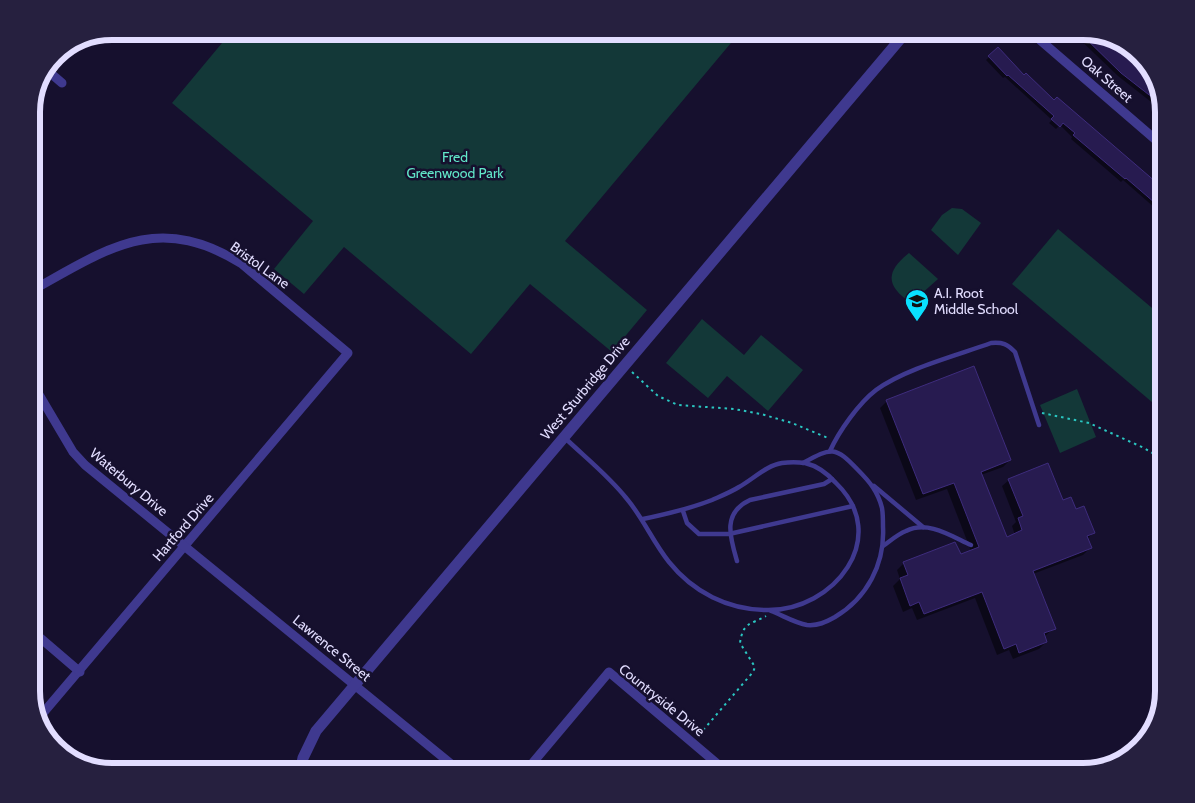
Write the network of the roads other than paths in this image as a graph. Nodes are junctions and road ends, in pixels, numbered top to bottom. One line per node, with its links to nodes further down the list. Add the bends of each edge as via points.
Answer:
1 (899, 40): 10 (street, West Sturbridge Drive)
2 (1040, 40): 5 (street, Oak Street)
3 (51, 74): 4 (street)
4 (62, 83)
5 (1155, 139)
6 (40, 286): 7 (street, Bristol Lane, via 117,246 153,238 191,241 226,254 242,264)
7 (348, 353): 20 (street, Hartford Drive)
8 (40, 396): 20 (street, Waterbury Drive, via 73,452 85,465)
9 (1039, 425): 11 (lane, via 1015,352 1002,342 991,343 907,373 876,390 859,407)
10 (564, 437): 17 (lane, via 606,476); 27 (street, West Sturbridge Drive)
11 (830, 451): 12 (lane); 14 (lane, via 846,457)
12 (803, 463): 13 (lane, via 817,467); 16 (lane, via 781,463 739,487)
13 (832, 479): 15 (lane, via 848,494); 19 (lane, via 824,484 740,505 733,515)
14 (873, 486): 18 (lane); 22 (lane, via 882,509)
15 (854, 506): 19 (lane); 24 (lane, via 858,534 854,556 838,582 802,604)
16 (683, 511): 17 (lane); 19 (lane, via 687,523 699,534)
17 (643, 519): 24 (lane, via 669,562 690,584 728,604 749,610)
18 (923, 526): 21 (lane, via 941,530); 22 (lane, via 906,530)
19 (729, 534): 23 (lane)
20 (185, 545): 26 (street, Hartford Drive); 27 (street, Lawrence Street)
21 (970, 545)
22 (882, 546): 24 (lane, via 878,565 865,591 846,610 823,624 806,625)
23 (736, 561)
24 (772, 611)
25 (40, 638): 26 (street)
26 (80, 672): 28 (street, Hartford Drive)
27 (355, 684): 29 (street, West Sturbridge Drive, via 316,731); 30 (street, Lawrence Street)
28 (44, 713)
29 (302, 763)
30 (450, 763)
31 (533, 763): 32 (street, Countryside Drive, via 609,672)
32 (716, 763)

